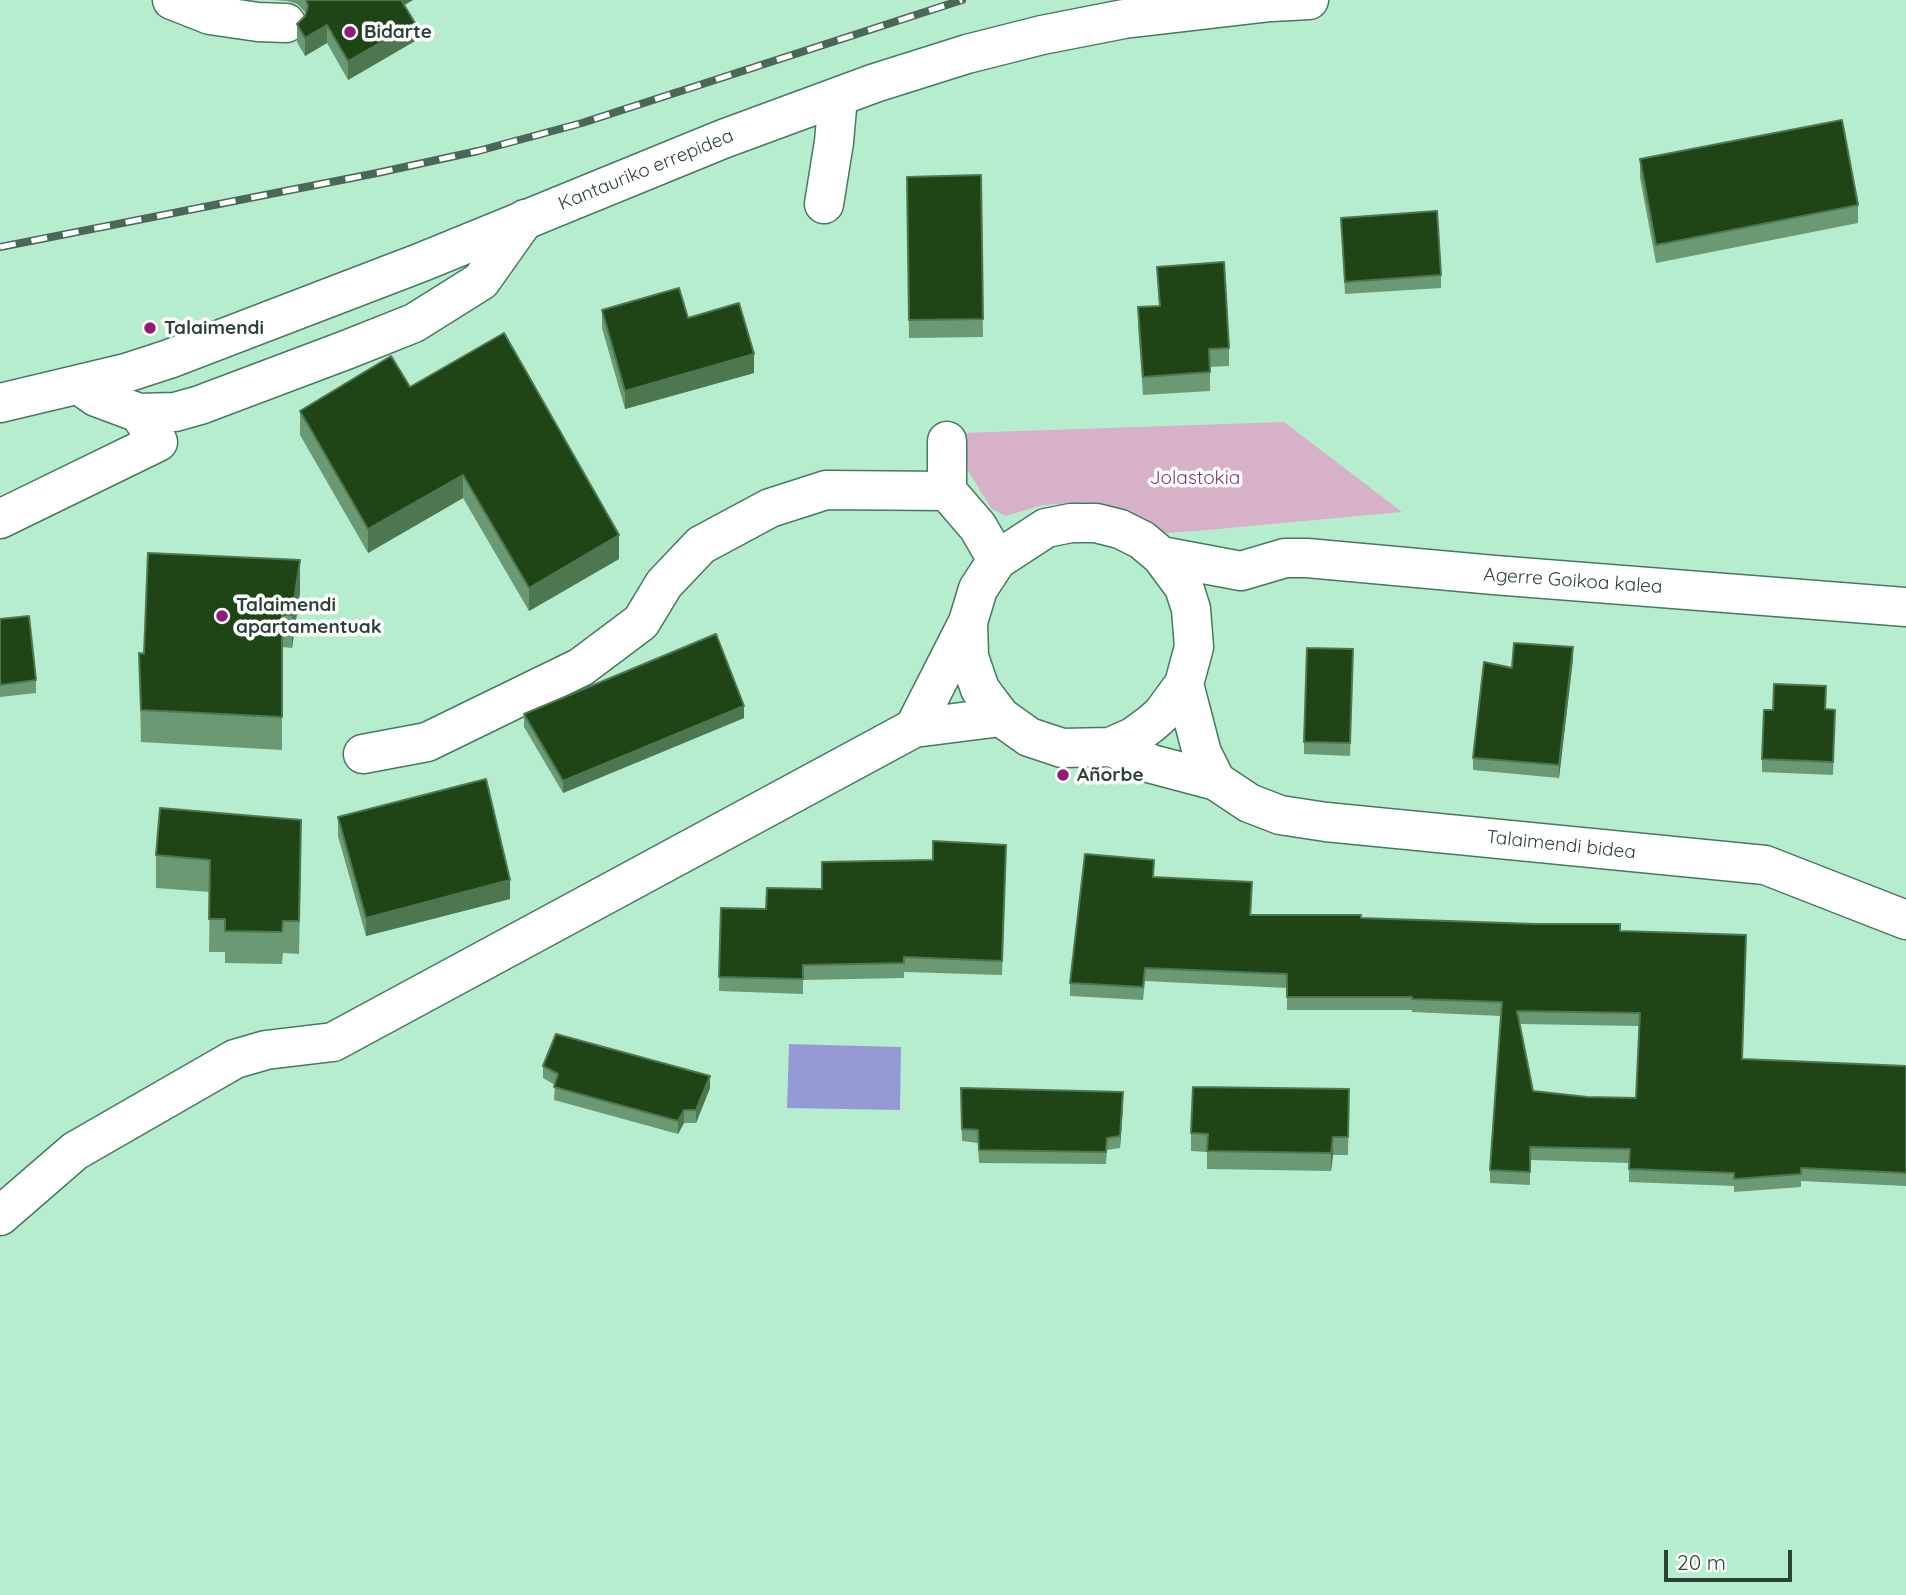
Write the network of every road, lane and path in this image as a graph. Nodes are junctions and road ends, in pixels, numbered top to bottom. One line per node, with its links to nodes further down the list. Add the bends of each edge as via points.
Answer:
1 (172, 0): 3 (main road, via 210,15)
2 (1309, 0): 4 (main road, Kantauriko errepidea, via 1124,19 1042,35 967,54)
3 (286, 23)
4 (838, 97): 5 (main road); 6 (main road, Kantauriko errepidea)
5 (824, 204)
6 (525, 219): 7 (main road, Kantauriko errepidea, via 169,359); 9 (main road, via 481,281 414,323 200,405 175,412)
7 (79, 385): 8 (main road, Kantauriko errepidea); 9 (main road, via 96,397)
8 (0, 403)
9 (139, 413): 12 (main road, via 158,442)
10 (947, 441): 11 (main road)
11 (947, 491): 14 (main road, via 978,527); 23 (main road, via 825,490 770,508 701,545 664,583 641,622 580,667 427,742)
12 (0, 519)
13 (1161, 555): 14 (main road, via 1120,529 1071,523 1046,528); 15 (main road, Agerre Goikoa kalea); 18 (main road, via 1184,587)
14 (997, 560): 17 (main road, via 978,589)
15 (1241, 571): 16 (main road, Agerre Goikoa kalea, via 1285,558 1307,558); 18 (main road)
16 (1906, 607)
17 (968, 622): 20 (main road, via 969,657 980,689); 21 (main road)
18 (1192, 629): 19 (main road, via 1194,647)
19 (1184, 684): 22 (main road, via 1162,714 1133,737); 24 (main road, via 1202,753)
20 (1001, 717): 21 (main road); 22 (main road, via 1029,737 1062,748)
21 (914, 728): 26 (main road, via 333,1042 265,1050 235,1059 75,1151)
22 (1111, 747): 24 (main road, Talaimendi bidea, via 1152,764)
23 (363, 754)
24 (1216, 781): 25 (main road, Talaimendi bidea, via 1249,803 1301,819 1765,865)
25 (1906, 920)
26 (0, 1216)

